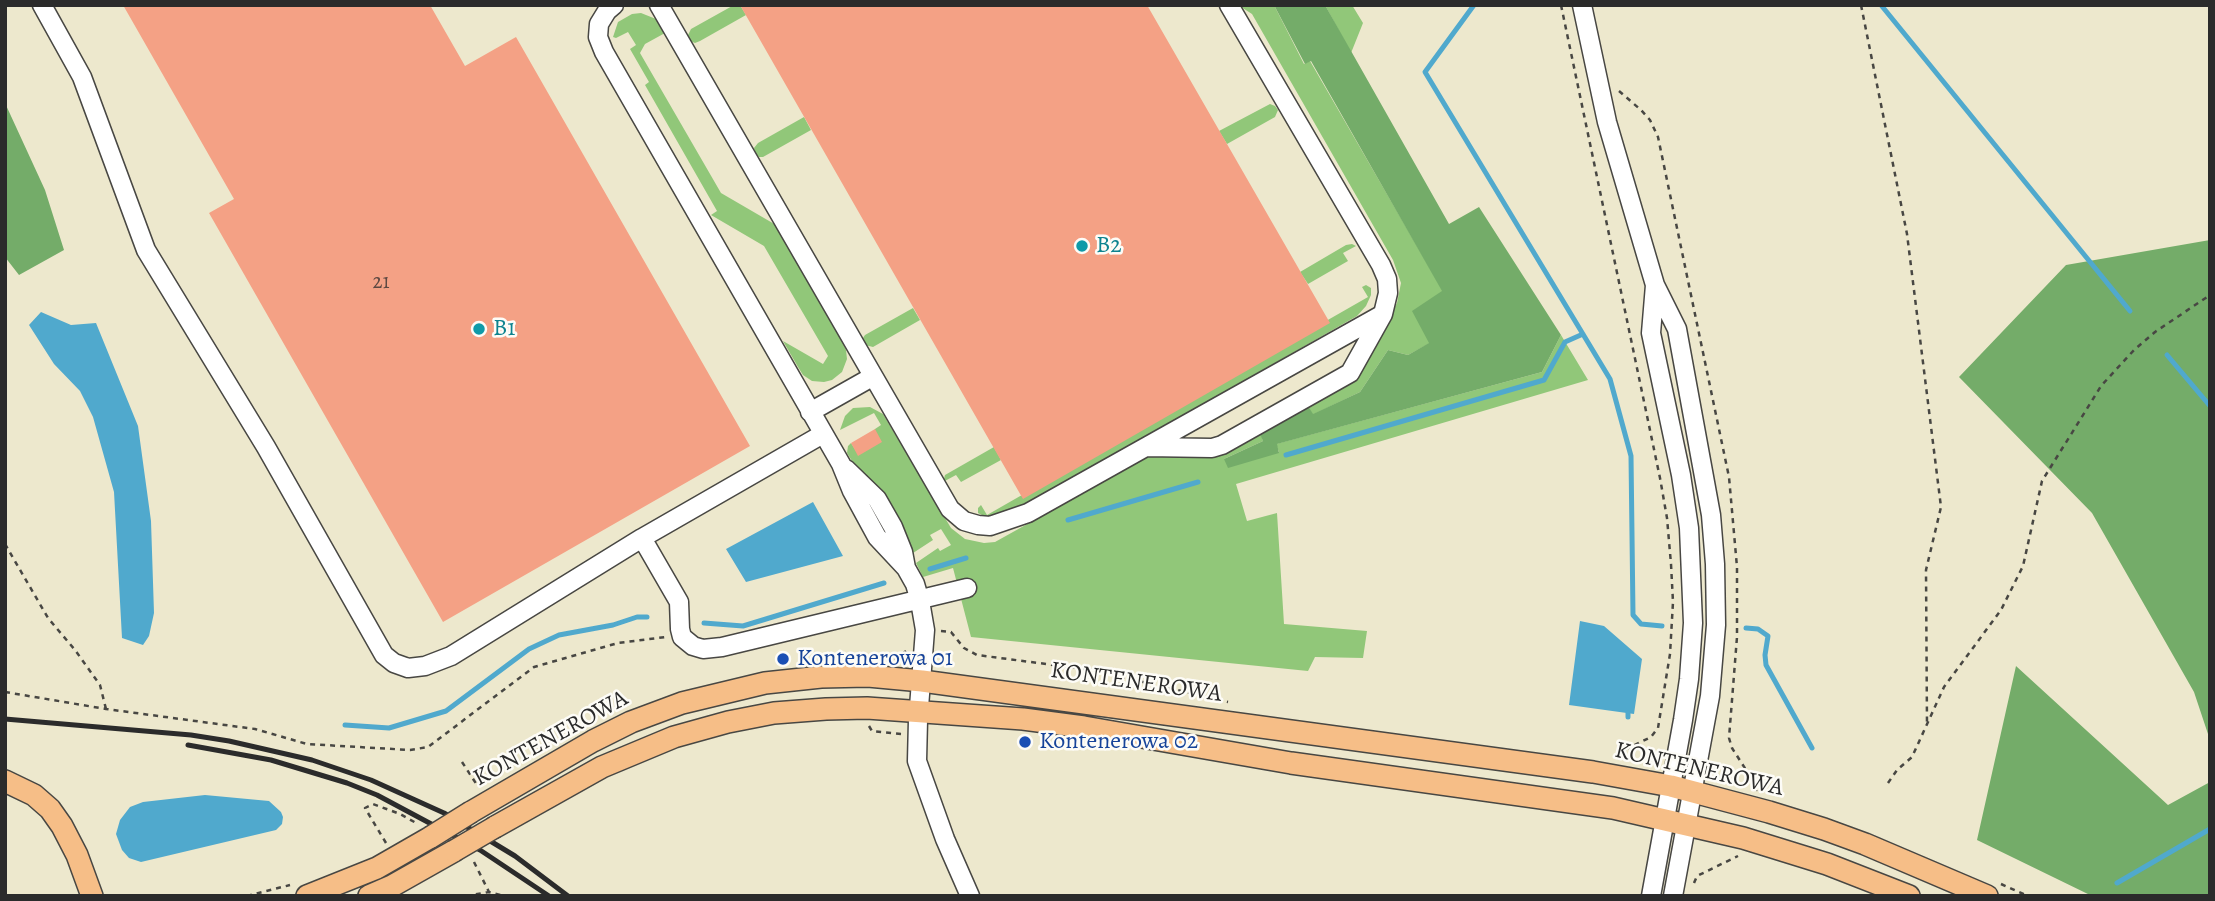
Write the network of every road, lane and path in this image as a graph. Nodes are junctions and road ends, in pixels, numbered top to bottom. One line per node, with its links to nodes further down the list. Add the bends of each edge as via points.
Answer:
1 (42, 5): 17 (street, via 82,76 146,250 266,447 384,655 408,668 451,656)
2 (614, 5): 14 (street, via 598,30 604,52)
3 (659, 5): 13 (street)
4 (1229, 5): 12 (street, via 1381,265 1388,293)
5 (1561, 5): 32 (path, via 1656,454 1671,564 1671,643 1658,728 1651,737)
6 (1582, 5): 10 (street, via 1606,122)
7 (1861, 5): 29 (path, via 1908,234 1941,507 1926,570)
8 (1617, 89): 9 (path, via 1650,120 1658,137)
9 (1676, 219)
10 (1655, 285): 37 (street, via 1651,332 1681,475 1692,579 1689,679); 38 (street, via 1676,330 1704,468 1715,564 1710,696)
11 (2210, 295): 29 (path, via 2155,332 2101,386 2042,481 2023,566 2001,610 1944,687)
12 (1383, 314): 16 (street); 16 (street, via 1357,363 1338,380 1222,445)
13 (872, 377): 14 (street); 16 (street, via 950,509 978,526 1028,513)
14 (810, 412): 15 (street)
15 (823, 434): 17 (street); 20 (street, via 841,464 881,504 899,539)
16 (1146, 447)
17 (642, 538): 22 (street, via 679,602)
18 (5, 544): 26 (path, via 48,618 100,685)
19 (967, 588): 20 (street)
20 (920, 601): 21 (street); 22 (street, via 709,649 693,646)
21 (925, 630): 23 (street); 25 (path, via 951,632 960,645 977,654 1092,670)
22 (681, 633): 26 (path, via 618,643 534,667 428,747 411,750 307,744 255,729)
23 (922, 681): 27 (street); 37 (main road, KONTENEROWA); 47 (main road, KONTENEROWA, bridge, via 821,677 765,683 682,703 593,741 377,868)
24 (5, 692): 26 (path)
25 (1231, 703)
26 (106, 709)
27 (918, 711): 41 (main road, KONTENEROWA, via 1084,727 1278,761); 48 (main road, KONTENEROWA, bridge, via 774,713 674,737 602,767); 51 (street, via 917,761)
28 (866, 721): 30 (path, via 872,731)
29 (1927, 726): 35 (path, via 1912,757)
30 (902, 734)
31 (1729, 738): 39 (path, via 1757,787)
32 (1607, 757)
33 (462, 762): 36 (path)
34 (5, 781): 46 (main road, via 50,809 77,855)
35 (1888, 783)
36 (477, 784)
37 (1671, 786): 38 (main road, KONTENEROWA); 41 (street)
38 (1694, 792): 42 (street); 55 (main road, KONTENEROWA, via 1824,829)
39 (1754, 798)
40 (366, 810): 43 (path)
41 (1665, 818): 42 (main road, KONTENEROWA); 52 (street)
42 (1688, 824): 53 (street); 54 (main road, KONTENEROWA, via 1827,864)
43 (384, 839)
44 (1740, 849): 45 (path, via 1738,857 1697,876)
45 (1692, 886)
46 (92, 896)
47 (307, 896)
48 (369, 896)
49 (466, 896): 50 (path, via 489,892)
50 (503, 896)
51 (970, 896)
52 (1651, 896)
53 (1673, 896)
54 (1909, 896)
55 (1987, 896)

